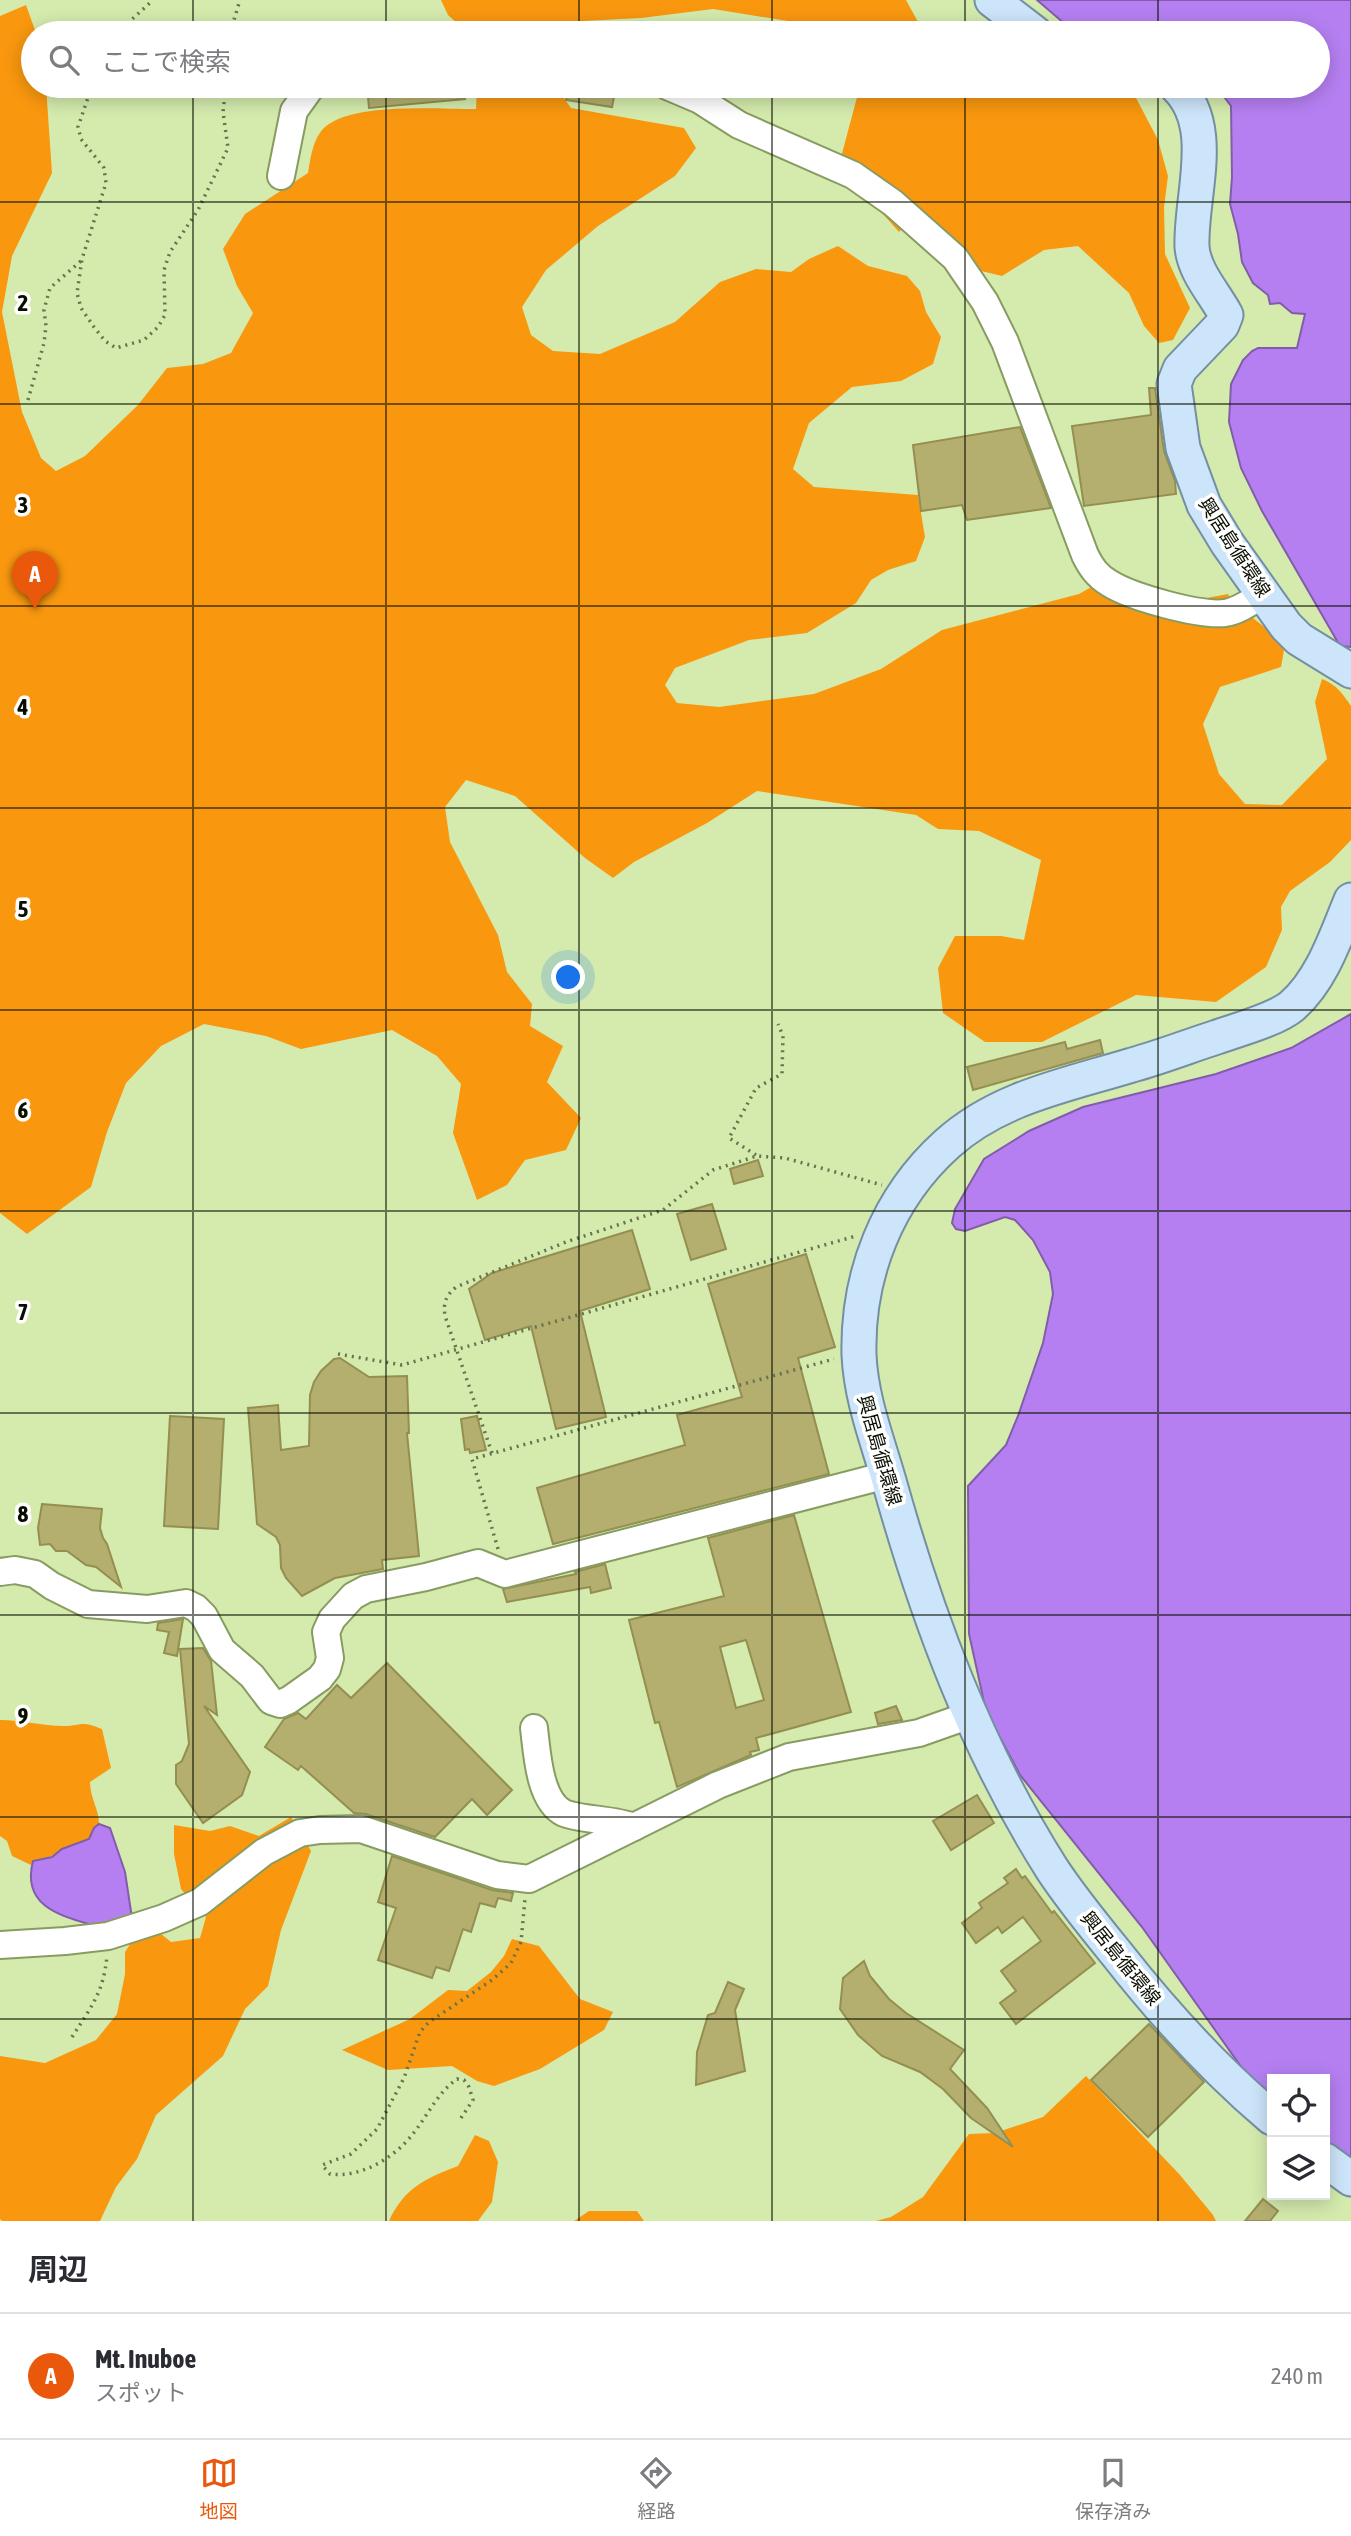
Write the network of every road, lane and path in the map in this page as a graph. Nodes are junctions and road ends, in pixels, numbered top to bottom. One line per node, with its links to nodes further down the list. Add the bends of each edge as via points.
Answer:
1 (153, 0): 4 (path)
2 (240, 0): 5 (path)
3 (992, 0): 6 (main road)
4 (130, 21)
5 (234, 21)
6 (1019, 21)
7 (88, 98): 13 (path, via 78,127 81,139 104,168 106,183)
8 (224, 98): 13 (path, via 228,148 198,210 170,252 164,270 164,315 158,327 144,340 116,348 105,341 81,308 77,292)
9 (303, 98): 12 (street, via 294,111)
10 (695, 98): 15 (street, via 739,125 853,175 893,203 955,258 1005,342 1093,570 1135,595 1203,613 1227,613)
11 (1185, 98): 15 (main road, 興居島循環線, via 1193,109 1199,142 1192,249 1226,315 1180,369 1174,384 1176,414 1203,505)
12 (281, 176)
13 (82, 260): 14 (path, via 50,288 44,310 44,343)
14 (28, 400)
15 (1264, 594): 16 (main road, 興居島循環線, via 1299,639)
16 (1351, 671)
17 (1351, 901): 20 (main road, 興居島循環線, via 1330,950 1290,1008 997,1110 949,1142)
18 (778, 1024): 19 (path, via 783,1037 782,1074 756,1088 729,1138)
19 (757, 1156): 20 (path, via 785,1158 877,1182); 22 (path, via 713,1170 663,1210 566,1242 456,1287 443,1305)
20 (902, 1197): 21 (main road, 興居島循環線)
21 (878, 1241): 22 (path, via 853,1236); 23 (main road, 興居島循環線, via 865,1286)
22 (457, 1352): 24 (path, via 402,1366); 25 (path)
23 (859, 1352): 25 (path); 26 (main road, 興居島循環線, via 862,1389)
24 (338, 1354)
25 (492, 1453): 28 (path, via 472,1459)
26 (887, 1475): 28 (street); 29 (main road, 興居島循環線, via 925,1600)
27 (0, 1572): 28 (street, via 36,1574 88,1604 147,1609 186,1603 204,1616 222,1650 252,1676 271,1701 280,1704 327,1669 326,1632 353,1596 478,1563)
28 (505, 1574)
29 (970, 1715): 31 (street, via 919,1734 789,1757 718,1785); 36 (main road, 興居島循環線, via 999,1778 1054,1872 1155,2003)
30 (534, 1728): 31 (street, via 540,1774 551,1803 565,1813)
31 (634, 1827): 32 (street)
32 (529, 1879): 33 (street, via 496,1875 361,1829 320,1830 300,1833 264,1852 200,1902); 37 (path, via 521,1942 512,1963 429,2022 420,2032 404,2078 377,2129 351,2154 322,2165 330,2174 344,2176 389,2157 457,2079 464,2080 473,2100)
33 (108, 1936): 34 (street); 35 (path, via 105,1979)
34 (0, 1945)
35 (72, 2036)
36 (1267, 2114)
37 (461, 2118)
38 (1330, 2164): 39 (main road)
39 (1351, 2179)

